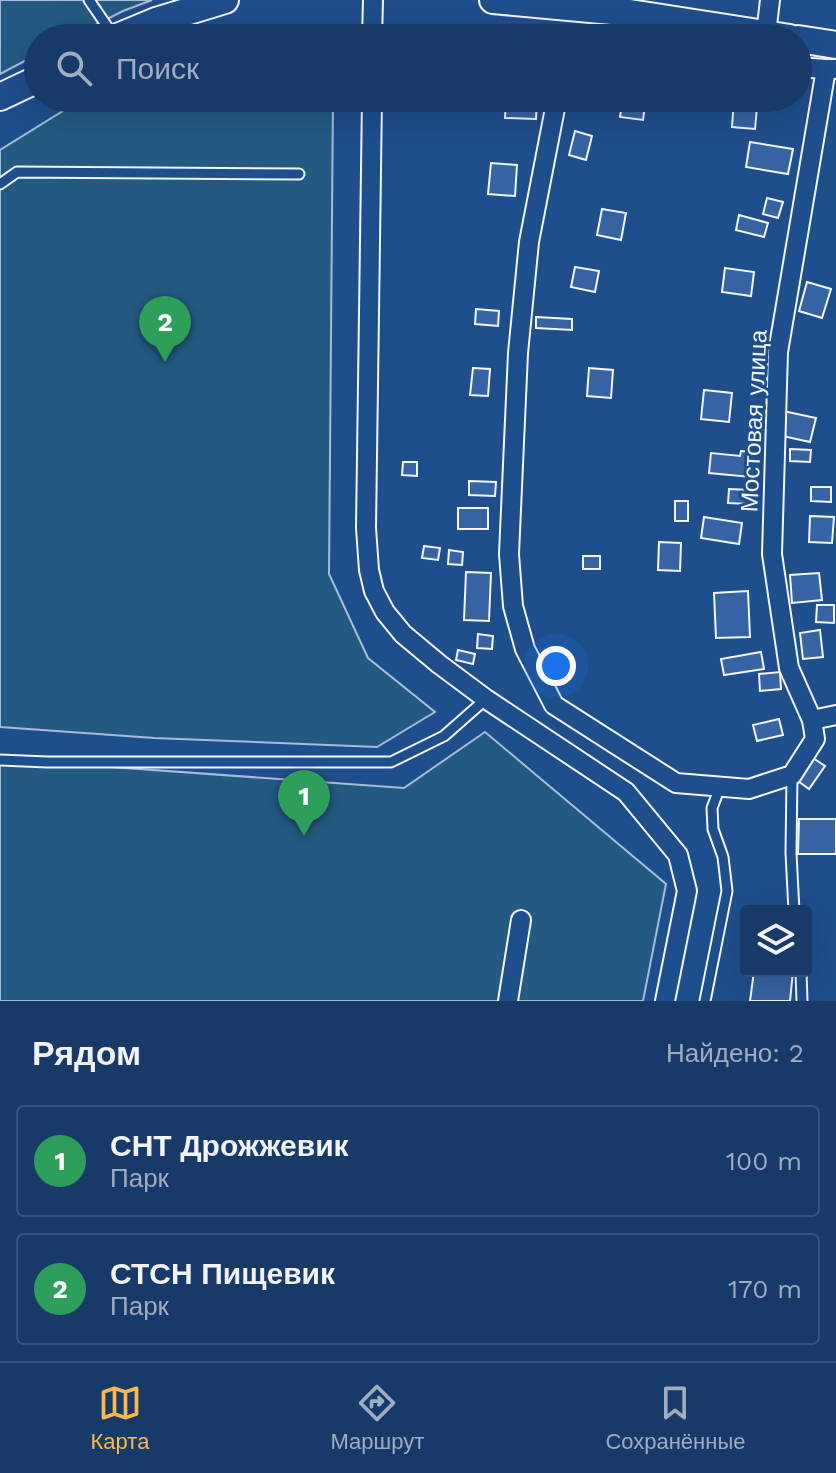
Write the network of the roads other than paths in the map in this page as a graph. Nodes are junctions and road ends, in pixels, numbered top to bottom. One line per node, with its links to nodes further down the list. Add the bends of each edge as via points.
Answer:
1 (89, 0): 6 (lane)
2 (225, 0): 7 (street)
3 (373, 0): 8 (street)
4 (493, 0): 9 (street)
5 (770, 0): 10 (street)
6 (105, 24)
7 (149, 24)
8 (372, 24)
9 (700, 24)
10 (775, 24)
11 (812, 48): 12 (street)
12 (833, 61): 13 (street); 22 (street, Мостовая улица, via 778,352 772,554 789,668)
13 (812, 65)
14 (24, 86): 15 (street)
15 (0, 97)
16 (372, 112): 20 (street, via 369,570 385,612 403,634)
17 (554, 112): 25 (street, via 529,242 519,339 509,554 513,606 525,649 554,705 676,783)
18 (299, 174): 19 (lane, via 17,172)
19 (0, 184)
20 (486, 699): 23 (lane, via 444,736 391,762); 30 (street, via 626,792 678,855 687,891)
21 (836, 715): 22 (street)
22 (812, 720): 24 (street, via 815,739)
23 (0, 760)
24 (792, 775): 25 (street, via 749,789); 26 (lane)
25 (720, 787): 31 (lane, via 712,808 713,829 727,891)
26 (794, 905)
27 (521, 920): 29 (street)
28 (801, 977): 32 (lane)
29 (508, 1001)
30 (665, 1001)
31 (705, 1001)
32 (802, 1001)

